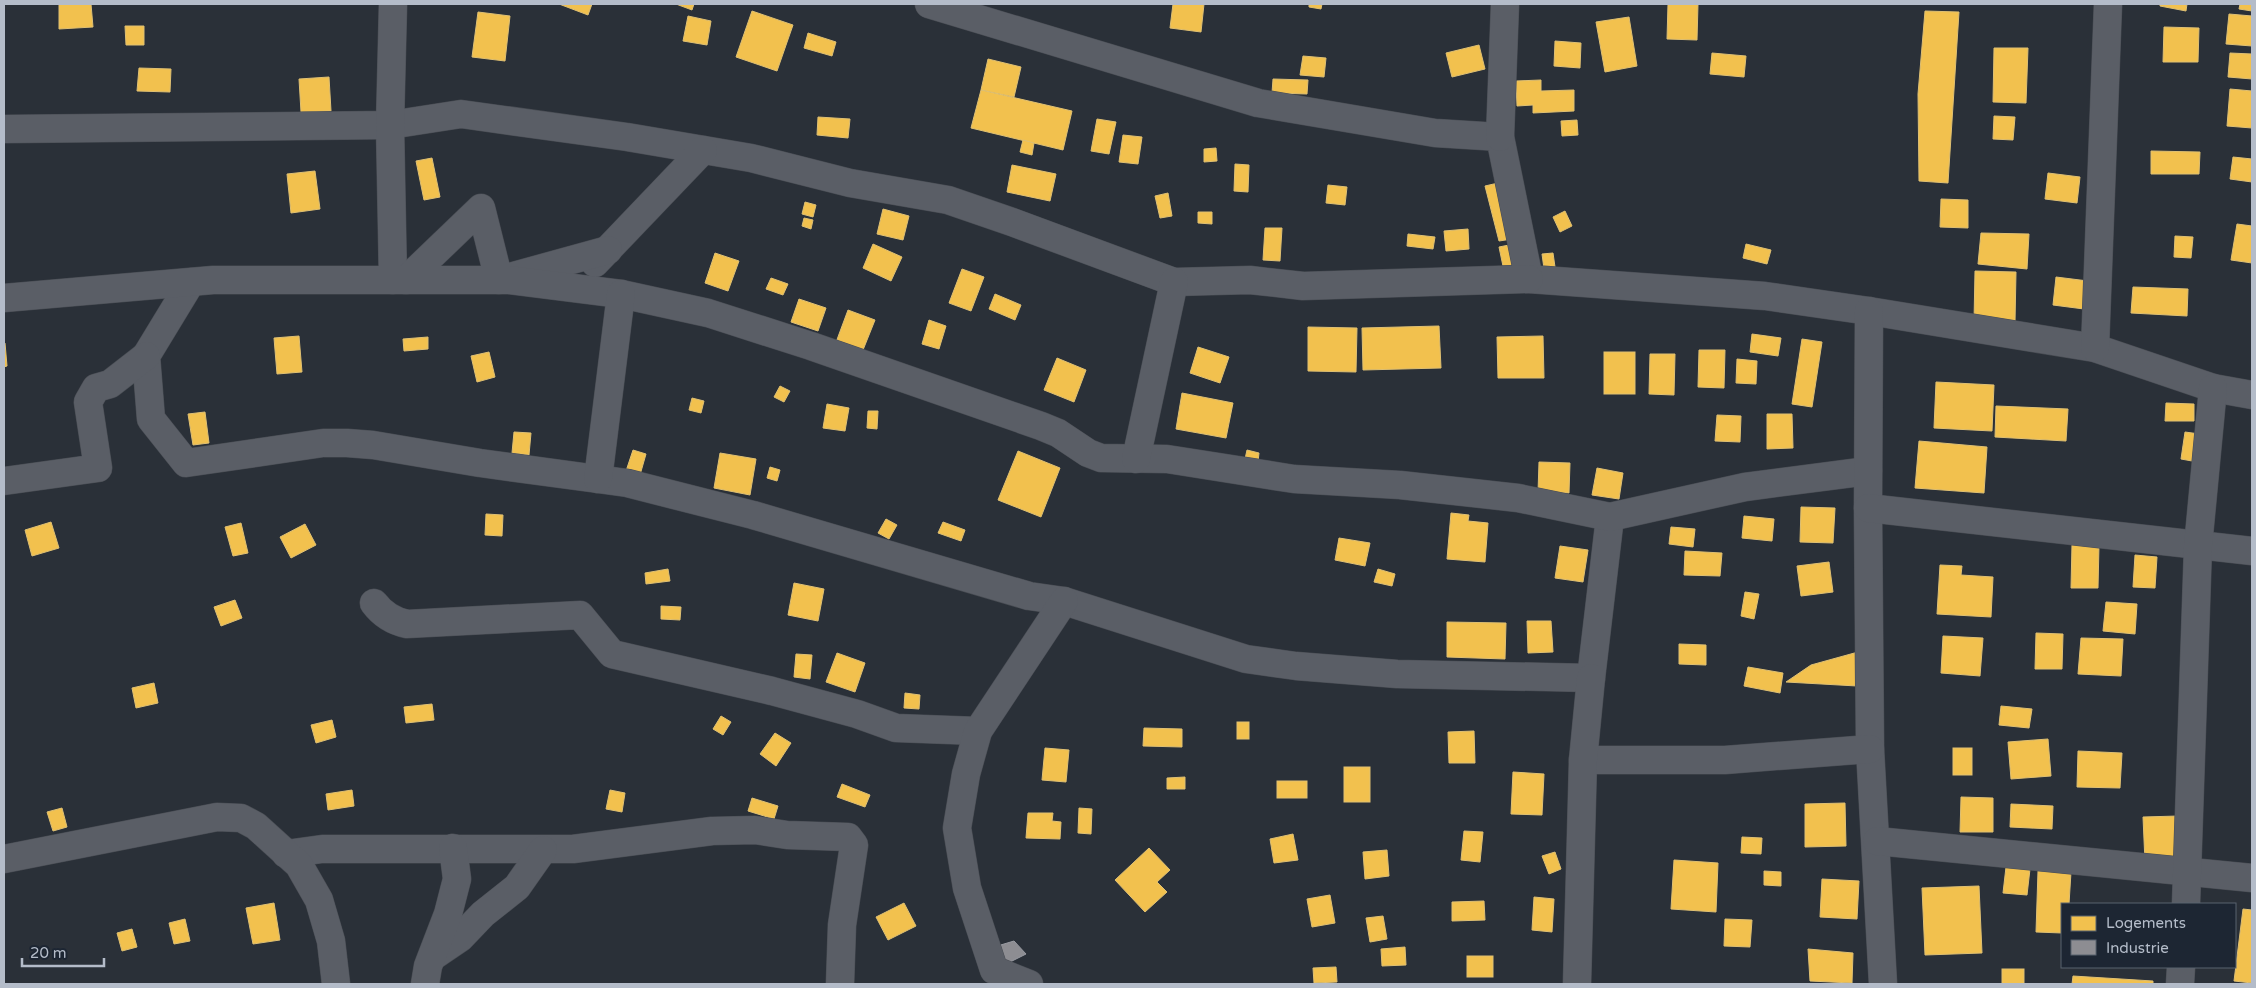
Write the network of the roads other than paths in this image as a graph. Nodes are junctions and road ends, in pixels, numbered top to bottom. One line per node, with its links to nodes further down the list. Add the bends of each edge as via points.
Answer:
1 (394, 4): 5 (street)
2 (930, 4): 7 (street, via 1258,103 1436,133)
3 (1505, 4): 7 (street)
4 (2108, 4): 19 (street)
5 (390, 124): 6 (street); 8 (street, via 461,114); 11 (street)
6 (4, 130)
7 (1500, 137): 10 (street)
8 (703, 150): 9 (street); 14 (street, via 751,158 850,183 948,200)
9 (608, 250): 12 (street); 15 (street)
10 (1529, 279): 14 (street, via 1303,286 1250,280); 18 (street, via 1765,296)
11 (400, 280): 12 (street); 12 (street, via 481,208); 13 (street)
12 (499, 280): 15 (street)
13 (191, 282): 17 (street); 20 (street)
14 (1174, 282): 23 (street)
15 (572, 288): 16 (street)
16 (621, 294): 23 (street, via 708,313 811,346 1041,426 1101,458); 25 (street)
17 (4, 298)
18 (1869, 311): 19 (street); 24 (street)
19 (2094, 348): 21 (street)
20 (146, 356): 25 (street, via 150,419 186,463 323,443 347,443 373,444 480,464); 26 (street, via 110,384 96,388 88,402 98,468)
21 (2213, 388): 22 (street); 29 (street)
22 (2252, 394)
23 (1136, 459): 28 (street, via 1167,459 1294,479 1400,485 1518,498)
24 (1868, 471): 27 (street); 28 (street, via 1744,487)
25 (598, 478): 31 (street, via 744,513 1029,596)
26 (4, 482)
27 (1868, 508): 29 (street); 35 (street)
28 (1610, 517): 33 (street)
29 (2198, 546): 30 (street); 42 (street)
30 (2252, 551)
31 (1064, 602): 33 (street, via 1246,659 1397,674); 34 (street)
32 (374, 603): 34 (street, via 379,611 394,621 407,624 580,615 612,654 772,690 896,728)
33 (1591, 678): 36 (street)
34 (978, 731): 47 (street, via 966,774 957,828 967,888)
35 (1870, 749): 36 (street, via 1725,760); 37 (street)
36 (1583, 760): 52 (street)
37 (1877, 841): 42 (street); 53 (street)
38 (453, 848): 39 (street); 40 (street, via 322,849); 45 (street, via 457,879)
39 (543, 850): 45 (street, via 517,887 483,914 460,938); 50 (street, via 721,831 755,830 787,835 848,837 854,845 842,925)
40 (286, 854): 41 (street, via 256,826 241,818 217,817); 48 (street, via 299,865 319,900 331,941)
41 (4, 858)
42 (2188, 871): 43 (street); 44 (street)
43 (2252, 878)
44 (2186, 903)
45 (432, 957): 49 (street)
46 (2181, 968): 54 (street)
47 (994, 977): 51 (street)
48 (336, 984)
49 (425, 984)
50 (840, 984)
51 (1029, 984)
52 (1577, 984)
53 (1883, 984)
54 (2180, 984)

